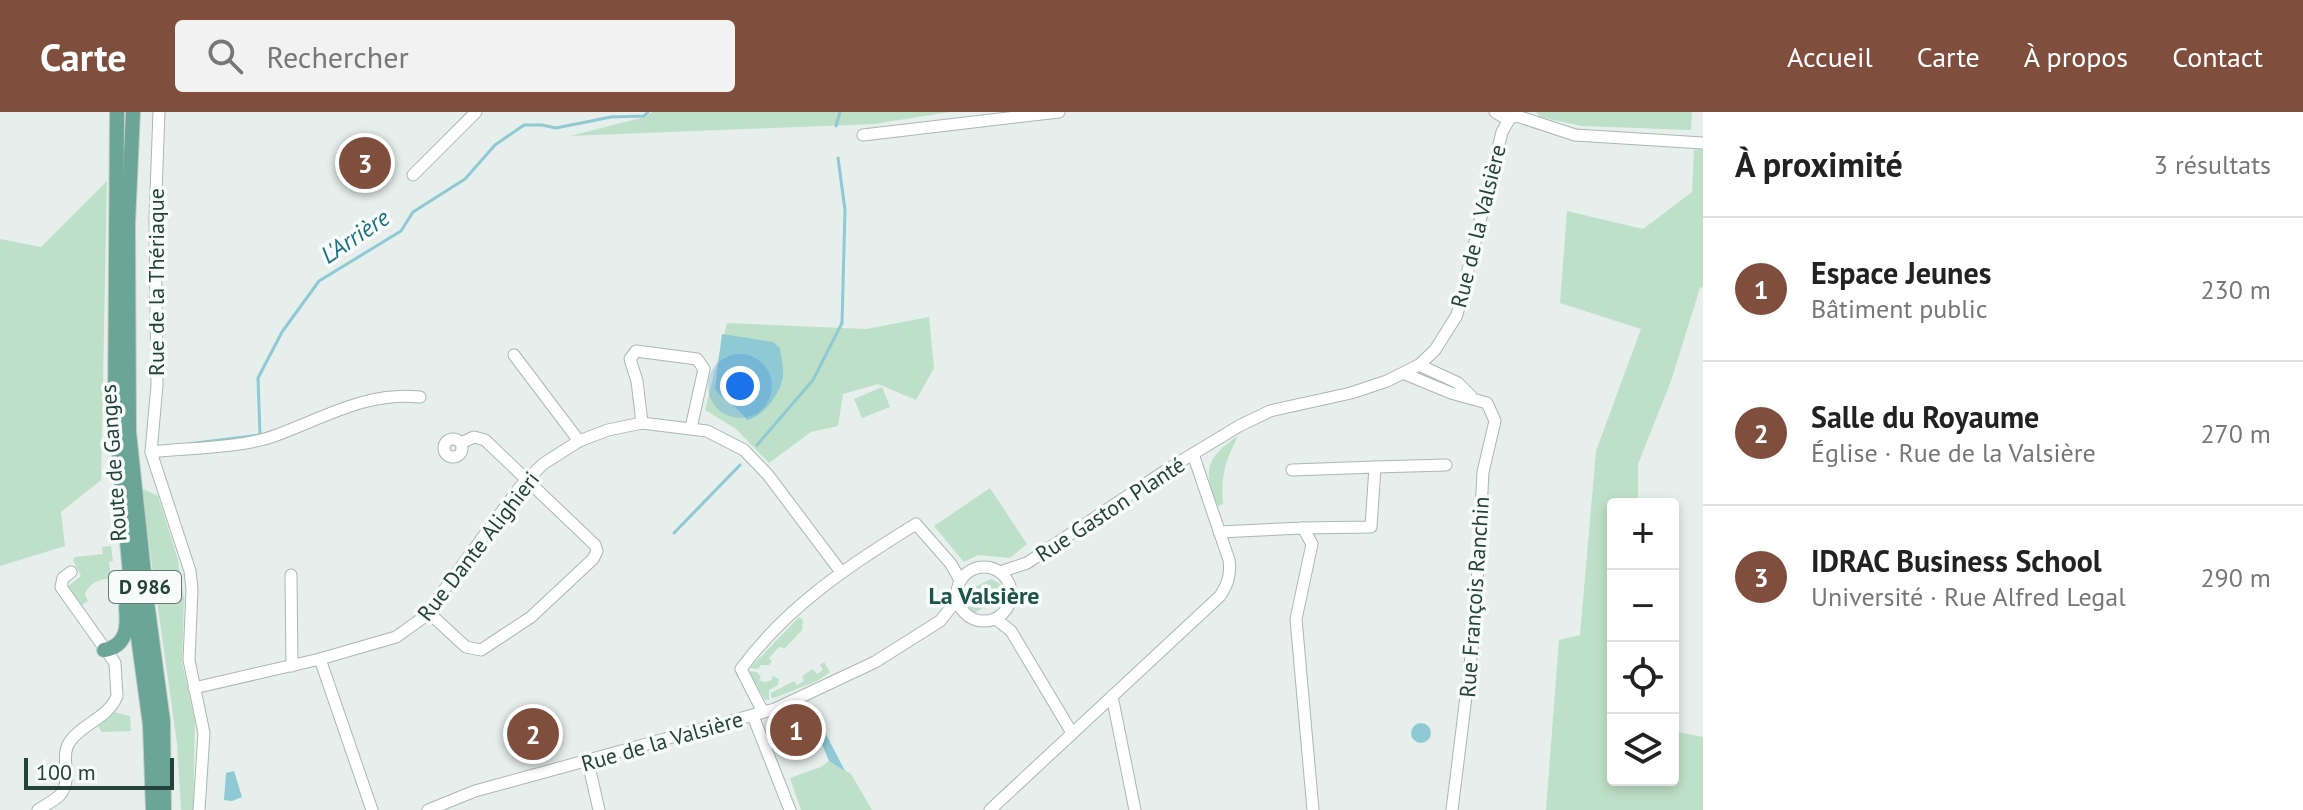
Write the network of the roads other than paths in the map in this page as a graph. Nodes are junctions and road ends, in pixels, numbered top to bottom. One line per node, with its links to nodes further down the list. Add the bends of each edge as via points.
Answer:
1 (117, 112): 35 (main road, Route de Ganges / D 986, via 115,410)
2 (133, 112): 54 (main road, Route de Ganges / D 986, via 129,432 163,721)
3 (159, 112): 21 (street, Rue de la Thériaque, via 157,385)
4 (476, 112): 11 (street)
5 (1059, 112): 9 (street)
6 (1496, 112): 7 (street); 8 (street, Rue de la Valsière)
7 (1522, 116): 8 (street, Rue de la Valsière); 10 (street, via 1575,135)
8 (1502, 132): 13 (street, Rue de la Valsière, via 1457,315)
9 (863, 135)
10 (1703, 143)
11 (413, 175)
12 (514, 355): 19 (street)
13 (1419, 365): 14 (street, Rue de la Valsière); 16 (street, Rue François Ranchin, via 1458,383)
14 (1405, 374): 16 (street); 22 (street, Rue de la Valsière, via 1351,393 1270,411)
15 (420, 397): 21 (street, via 393,396 347,406 253,442)
16 (1471, 397): 63 (street, Rue François Ranchin, via 1487,403 1495,421 1483,472 1475,624)
17 (642, 423): 18 (street, Rue Dante Alighieri); 18 (street, via 630,359 636,351 702,363); 19 (street, Rue Dante Alighieri)
18 (691, 428): 31 (street, Rue Dante Alighieri, via 738,447 758,463)
19 (579, 441): 26 (street, Rue Dante Alighieri)
20 (461, 443): 26 (street, via 474,437 485,440)
21 (151, 452): 47 (street, via 190,571 189,660)
22 (1193, 454): 28 (street); 29 (street, Rue Gaston Planté)
23 (1446, 465): 24 (street)
24 (1375, 467): 25 (street); 27 (street, via 1371,527)
25 (1292, 470)
26 (526, 480): 39 (street, Rue Dante Alighieri); 39 (street, via 595,545 593,559 531,617 481,650 466,647)
27 (1303, 528): 28 (street); 62 (street, via 1312,544 1296,619)
28 (1219, 532): 48 (street, via 1230,570 1220,596)
29 (1027, 563): 32 (street, Rue Gaston Planté); 36 (street, Rue Gaston Planté)
30 (71, 572): 44 (street, via 61,587)
31 (841, 572): 34 (street, via 916,524); 49 (street, via 804,601 741,669)
32 (1000, 572): 34 (street, Rue Gaston Planté, via 984,566); 36 (street)
33 (291, 575): 46 (street)
34 (964, 576): 37 (street)
35 (131, 585): 44 (main road, via 125,595 125,634 117,646); 53 (main road, Route de Ganges / D 986, via 150,725)
36 (1010, 585): 38 (street)
37 (957, 600): 40 (street); 42 (street)
38 (1007, 609): 41 (street); 43 (street)
39 (428, 612): 45 (street, Rue Dante Alighieri, via 396,637)
40 (966, 615): 41 (street); 42 (street)
41 (996, 619): 43 (street)
42 (940, 621): 49 (street, via 861,669)
43 (1011, 631): 50 (street)
44 (104, 650): 52 (street, via 116,668 116,700 71,739 64,789)
45 (320, 659): 46 (street, Rue Dante Alighieri); 56 (street)
46 (292, 666): 47 (street, Rue Dante Alighieri)
47 (194, 688): 55 (street, via 204,733)
48 (1112, 696): 50 (street); 61 (street)
49 (758, 714): 51 (street, Rue de la Valsière); 59 (street, Rue de la Valsière)
50 (1072, 733): 60 (street)
51 (588, 762): 57 (street, Rue de la Valsière, via 475,791); 58 (street)
52 (38, 810)
53 (153, 810)
54 (164, 810)
55 (199, 810)
56 (372, 810)
57 (428, 810)
58 (599, 810)
59 (790, 810)
60 (990, 810)
61 (1135, 810)
62 (1313, 810)
63 (1452, 810)

